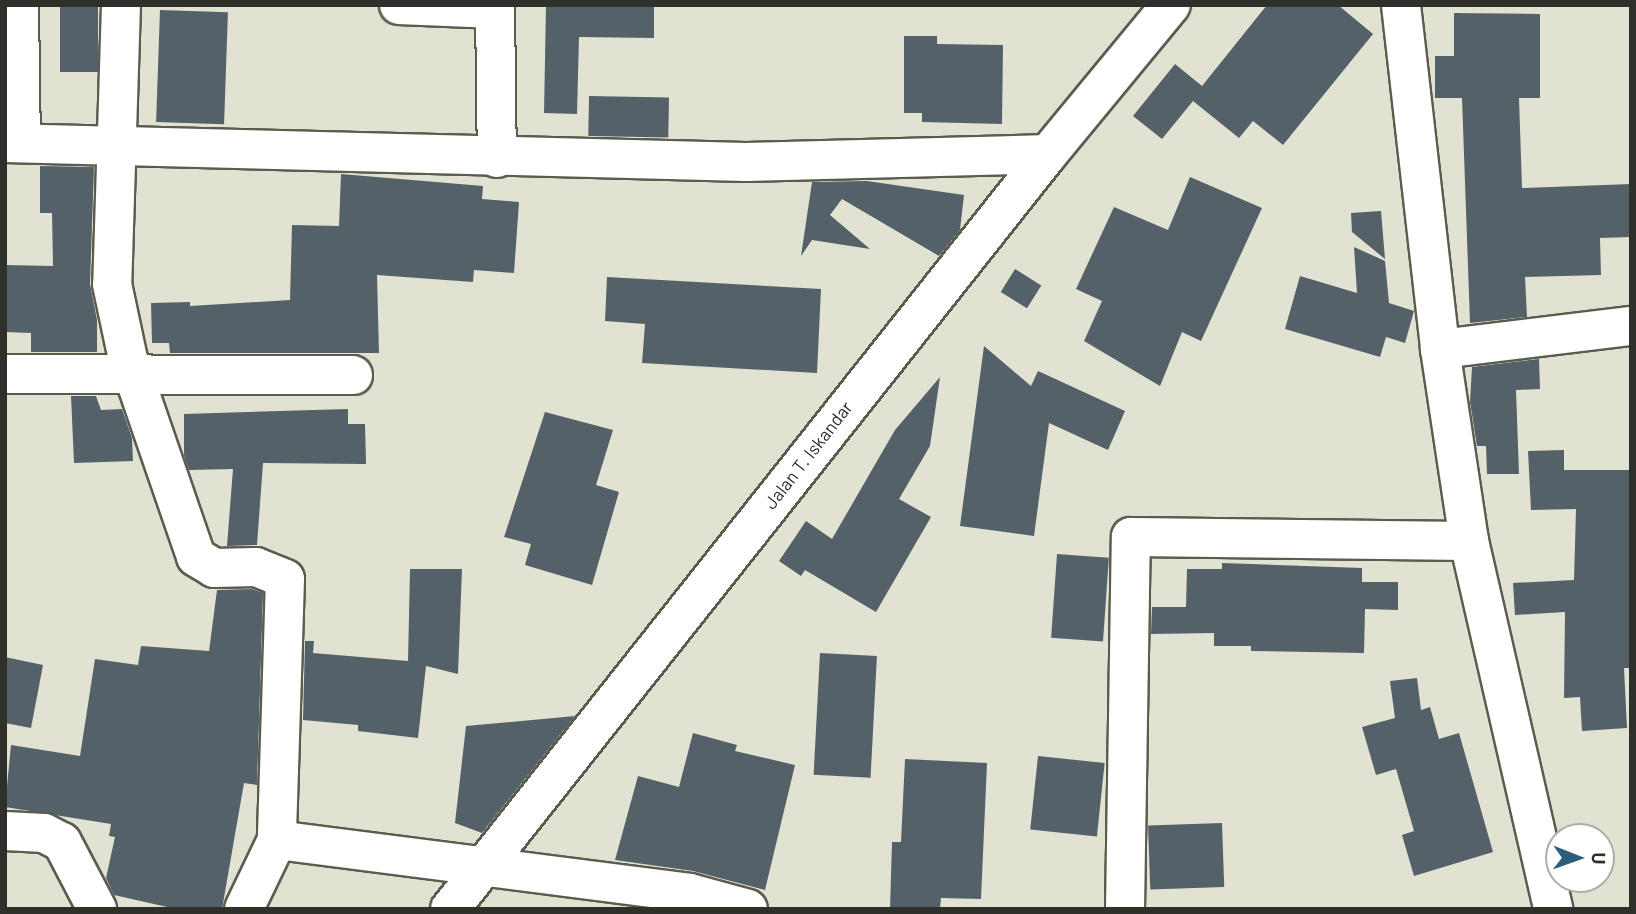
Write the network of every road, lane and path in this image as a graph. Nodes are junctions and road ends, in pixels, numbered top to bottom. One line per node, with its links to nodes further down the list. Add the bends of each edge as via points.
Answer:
1 (19, 5): 7 (street)
2 (121, 5): 8 (street)
3 (399, 5): 6 (street)
4 (1171, 5): 9 (street, Jalan T. Iskandar)
5 (1401, 5): 12 (street)
6 (495, 7): 10 (street)
7 (13, 143): 8 (street)
8 (114, 148): 10 (street); 14 (street, via 111,284)
9 (1048, 154): 10 (street, via 746,162); 19 (street, Jalan T. Iskandar)
10 (497, 158)
11 (1631, 326): 12 (street)
12 (1440, 349): 16 (street)
13 (5, 374): 14 (street)
14 (134, 375): 15 (street); 18 (street, via 196,557 214,568 257,567 285,579)
15 (353, 375)
16 (1469, 541): 24 (street, via 1131,537); 25 (street)
17 (5, 831): 20 (street, via 44,834 62,842)
18 (277, 840): 19 (street); 21 (street)
19 (483, 866): 22 (street, Jalan T. Iskandar); 23 (street, via 690,893)
20 (97, 909)
21 (244, 909)
22 (450, 909)
23 (748, 909)
24 (1125, 909)
25 (1553, 909)

